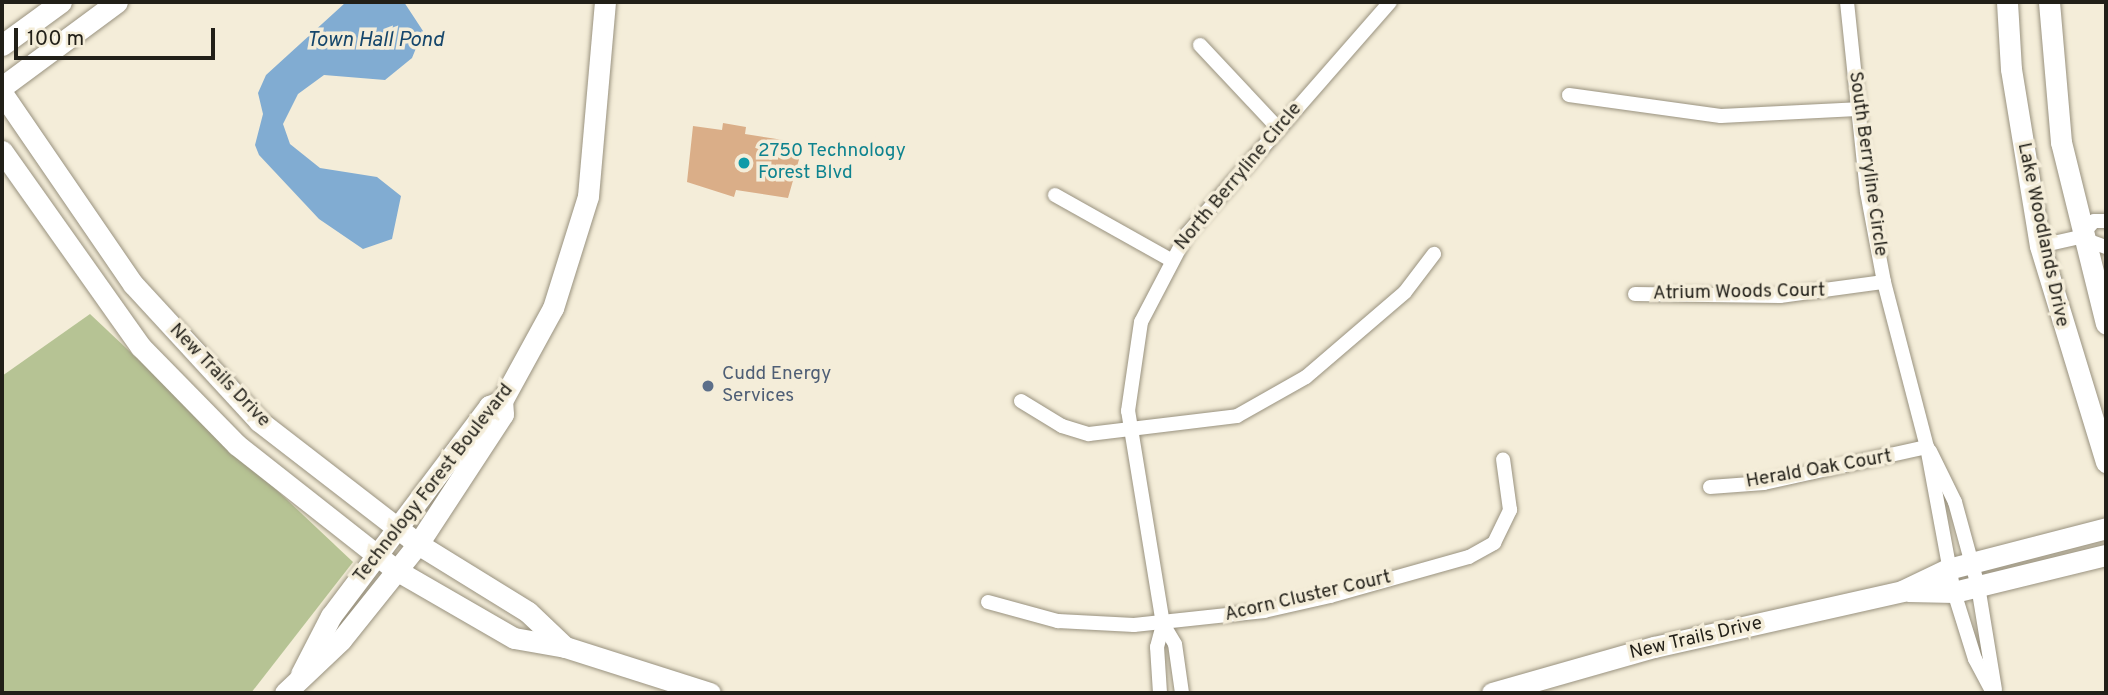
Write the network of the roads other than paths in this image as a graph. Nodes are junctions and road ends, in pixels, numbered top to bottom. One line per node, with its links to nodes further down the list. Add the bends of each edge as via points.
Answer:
1 (61, 2): 8 (street)
2 (117, 2): 10 (street)
3 (605, 2): 29 (street, Technology Forest Boulevard, via 579,238 553,308)
4 (1390, 2): 14 (street, North Berryline Circle)
5 (1847, 2): 13 (street, South Berryline Circle)
6 (2007, 2): 19 (street, Lake Woodlands Drive, via 2011,69)
7 (2049, 2): 18 (street, Lake Woodlands Drive, via 2061,142)
8 (2, 45)
9 (1199, 45): 14 (street)
10 (2, 87)
11 (2, 93): 25 (street, New Trails Drive)
12 (1569, 95): 13 (street, via 1721,116)
13 (1857, 109): 23 (street, South Berryline Circle)
14 (1278, 128): 22 (street, North Berryline Circle)
15 (2, 151): 28 (street, New Trails Drive)
16 (1055, 195): 22 (street)
17 (2106, 221): 18 (street, via 2094,221)
18 (2080, 237): 19 (street); 20 (street); 26 (street, Lake Woodlands Drive)
19 (2040, 246): 34 (street, Lake Woodlands Drive)
20 (2106, 247)
21 (1434, 254): 31 (street, via 1405,292 1306,377 1264,405 1204,425)
22 (1171, 260): 31 (street, North Berryline Circle, via 1132,355)
23 (1884, 282): 24 (street, Atrium Woods Court, via 1780,296); 32 (street, South Berryline Circle)
24 (1635, 294)
25 (162, 317): 27 (street, New Trails Drive); 28 (street)
26 (2106, 324)
27 (178, 335): 28 (street); 37 (street, New Trails Drive, via 258,421)
28 (141, 347): 40 (street, New Trails Drive, via 237,445)
29 (502, 401): 37 (street, Technology Forest Boulevard, via 489,406); 38 (street, Technology Forest Boulevard, via 503,414)
30 (1021, 401): 31 (street, via 1062,426 1089,433)
31 (1130, 432): 48 (street, North Berryline Circle)
32 (1927, 447): 35 (street, Herald Oak Court, via 1764,483); 41 (street, South Berryline Circle, via 1955,502); 42 (street, South Berryline Circle)
33 (1503, 459): 48 (street, Acorn Cluster Court, via 1511,486 1504,528 1494,543 1469,557 1264,611)
34 (2106, 462)
35 (1710, 487)
36 (2106, 528): 41 (street, New Trails Drive)
37 (400, 531): 38 (street, New Trails Drive); 40 (street, Technology Forest Boulevard)
38 (418, 544): 43 (street, Technology Forest Boulevard); 49 (street, New Trails Drive, via 527,612)
39 (2106, 555): 44 (street, New Trails Drive)
40 (379, 556): 43 (street, New Trails Drive); 50 (street, Technology Forest Boulevard, via 331,616)
41 (1972, 563): 42 (street, New Trails Drive); 44 (street, South Berryline Circle)
42 (1948, 569): 45 (street, New Trails Drive); 46 (street, South Berryline Circle)
43 (396, 570): 49 (street, New Trails Drive, via 514,638); 50 (street, Technology Forest Boulevard, via 341,640)
44 (1978, 586): 46 (street, New Trails Drive); 56 (street, South Berryline Circle)
45 (1902, 591): 46 (street, New Trails Drive); 55 (street, New Trails Drive, via 1654,648)
46 (1954, 592): 56 (street, South Berryline Circle, via 1975,659)
47 (988, 602): 48 (street, Acorn Cluster Court, via 1058,621)
48 (1163, 624): 53 (street, North Berryline Circle, via 1157,647); 54 (street, North Berryline Circle, via 1175,644)
49 (565, 647): 52 (street, New Trails Drive)
50 (301, 674): 51 (street, Technology Forest Boulevard)
51 (285, 693)
52 (710, 693)
53 (1160, 693)
54 (1182, 693)
55 (1492, 693)
56 (1994, 693)

